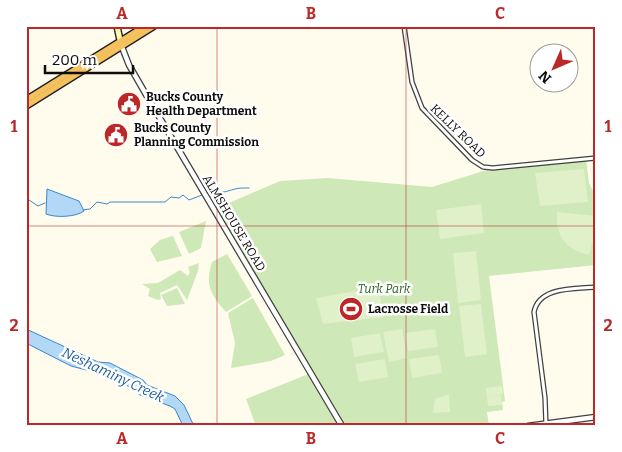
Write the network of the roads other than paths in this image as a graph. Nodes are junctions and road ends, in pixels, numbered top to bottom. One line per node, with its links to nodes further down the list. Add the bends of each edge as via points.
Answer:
1 (117, 26): 5 (main road, ALMSHOUSE ROAD)
2 (144, 26): 5 (highway)
3 (154, 26): 5 (highway)
4 (404, 26): 8 (street, KELLY ROAD, via 412,82 419,104 478,164 493,168)
5 (121, 44): 6 (highway); 7 (highway); 12 (street, ALMSHOUSE ROAD, via 148,98)
6 (26, 100)
7 (26, 106)
8 (596, 158)
9 (596, 287): 11 (street, via 549,292 535,306)
10 (596, 417): 11 (street)
11 (546, 425): 13 (street)
12 (342, 426)
13 (528, 426)

